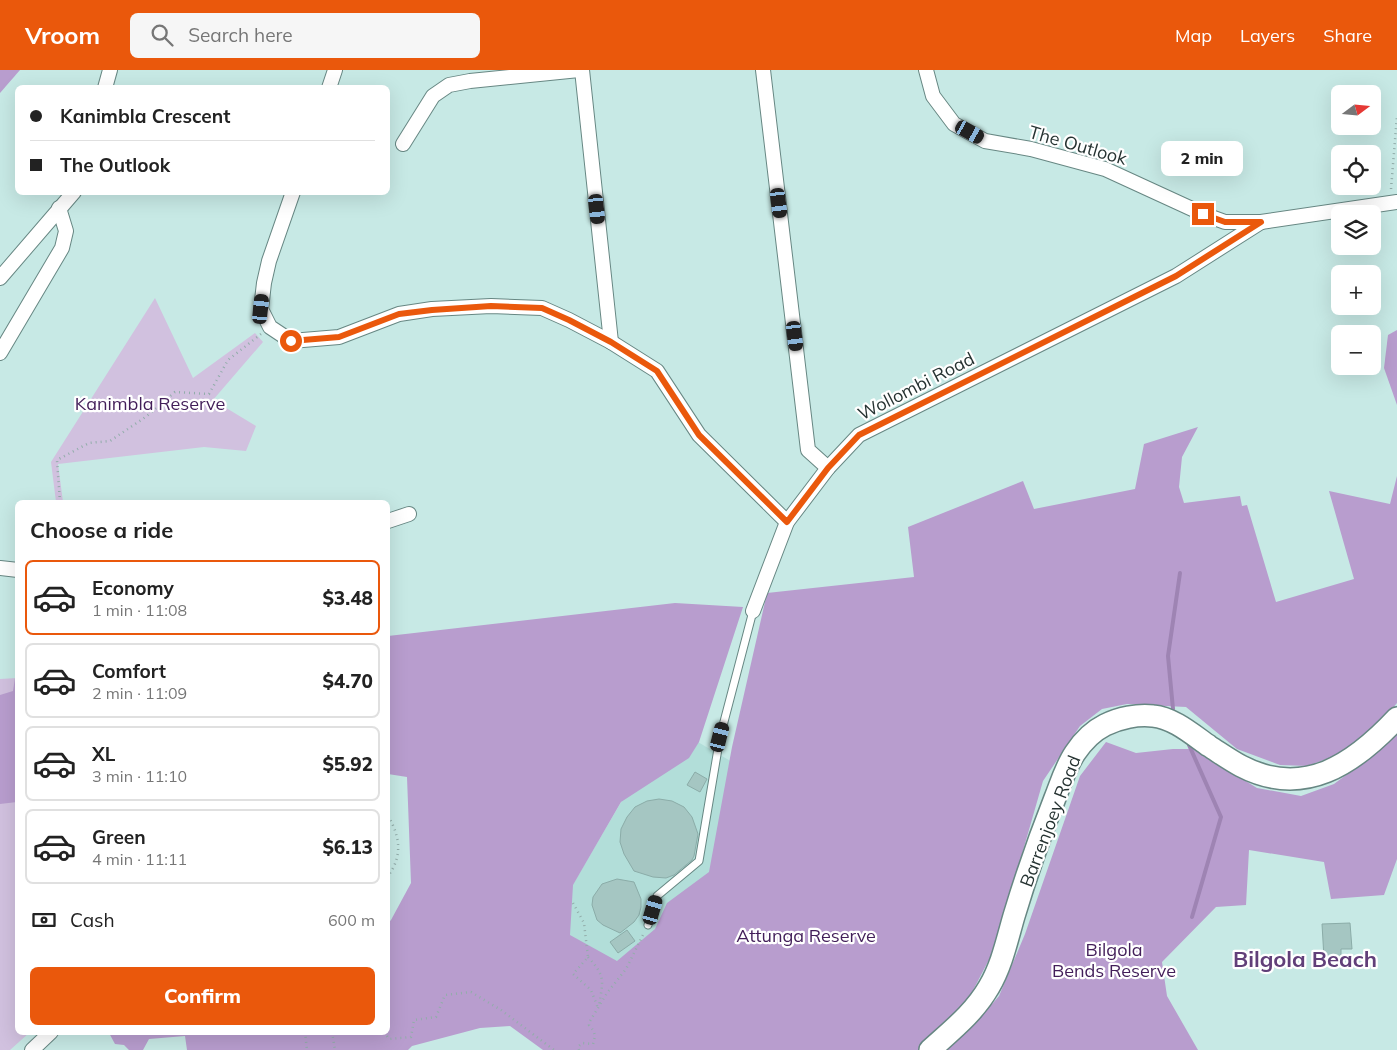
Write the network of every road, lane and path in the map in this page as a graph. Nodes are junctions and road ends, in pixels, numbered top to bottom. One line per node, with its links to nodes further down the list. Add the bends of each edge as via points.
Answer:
1 (110, 70): 6 (street)
2 (335, 70): 7 (street)
3 (580, 70): 9 (street, via 449,85 433,96); 17 (street)
4 (764, 70): 19 (street, via 808,450)
5 (926, 70): 14 (street, The Outlook, via 933,96 954,124 985,141 1031,149 1104,169 1225,222)
6 (105, 85)
7 (330, 85)
8 (1397, 116): 12 (path)
9 (403, 144)
10 (71, 195): 13 (street)
11 (292, 195): 16 (street, via 264,283 261,309)
12 (1393, 202): 14 (street, The Outlook)
13 (59, 208): 15 (street); 18 (street, via 66,231 62,248)
14 (1261, 222): 19 (street, Wollombi Road, via 1176,276 859,435)
15 (0, 278)
16 (270, 327): 17 (street, via 291,341 339,337 399,314 491,306 542,308); 20 (path, via 228,360 209,394 175,392 110,441 89,443 57,460)
17 (611, 342): 23 (street, via 657,371 699,435)
18 (0, 354)
19 (828, 468): 23 (street, Wollombi Road)
20 (60, 500)
21 (409, 514): 22 (street)
22 (390, 519)
23 (787, 522): 26 (street, Wollombi Road)
24 (0, 568): 25 (street)
25 (15, 570)
26 (752, 611): 31 (lane, Wollombi Road, via 720,737 699,861 657,896)
27 (1397, 718): 43 (main road, Barrenjoey Road, via 1343,764 1303,779 1281,779 1241,766 1172,722 1153,716 1122,719 1094,732 1081,744 1068,766 1044,825 1000,964 989,987 968,1016)
28 (390, 819): 29 (path, via 399,844)
29 (390, 873)
30 (573, 903): 32 (path, via 584,923)
31 (648, 925): 33 (path, via 626,969)
32 (588, 957): 33 (path, via 603,978); 33 (path, via 573,974 591,990)
33 (598, 1008): 42 (path, via 589,1025 595,1031 593,1044 582,1043)
34 (48, 1035): 38 (street)
35 (305, 1035): 39 (path)
36 (332, 1035): 40 (path)
37 (386, 1035): 41 (path, via 389,1038 411,1037 414,1020 436,1017 445,995 471,992)
38 (32, 1050)
39 (307, 1050)
40 (335, 1050)
41 (554, 1050)
42 (579, 1050)
43 (930, 1050)

